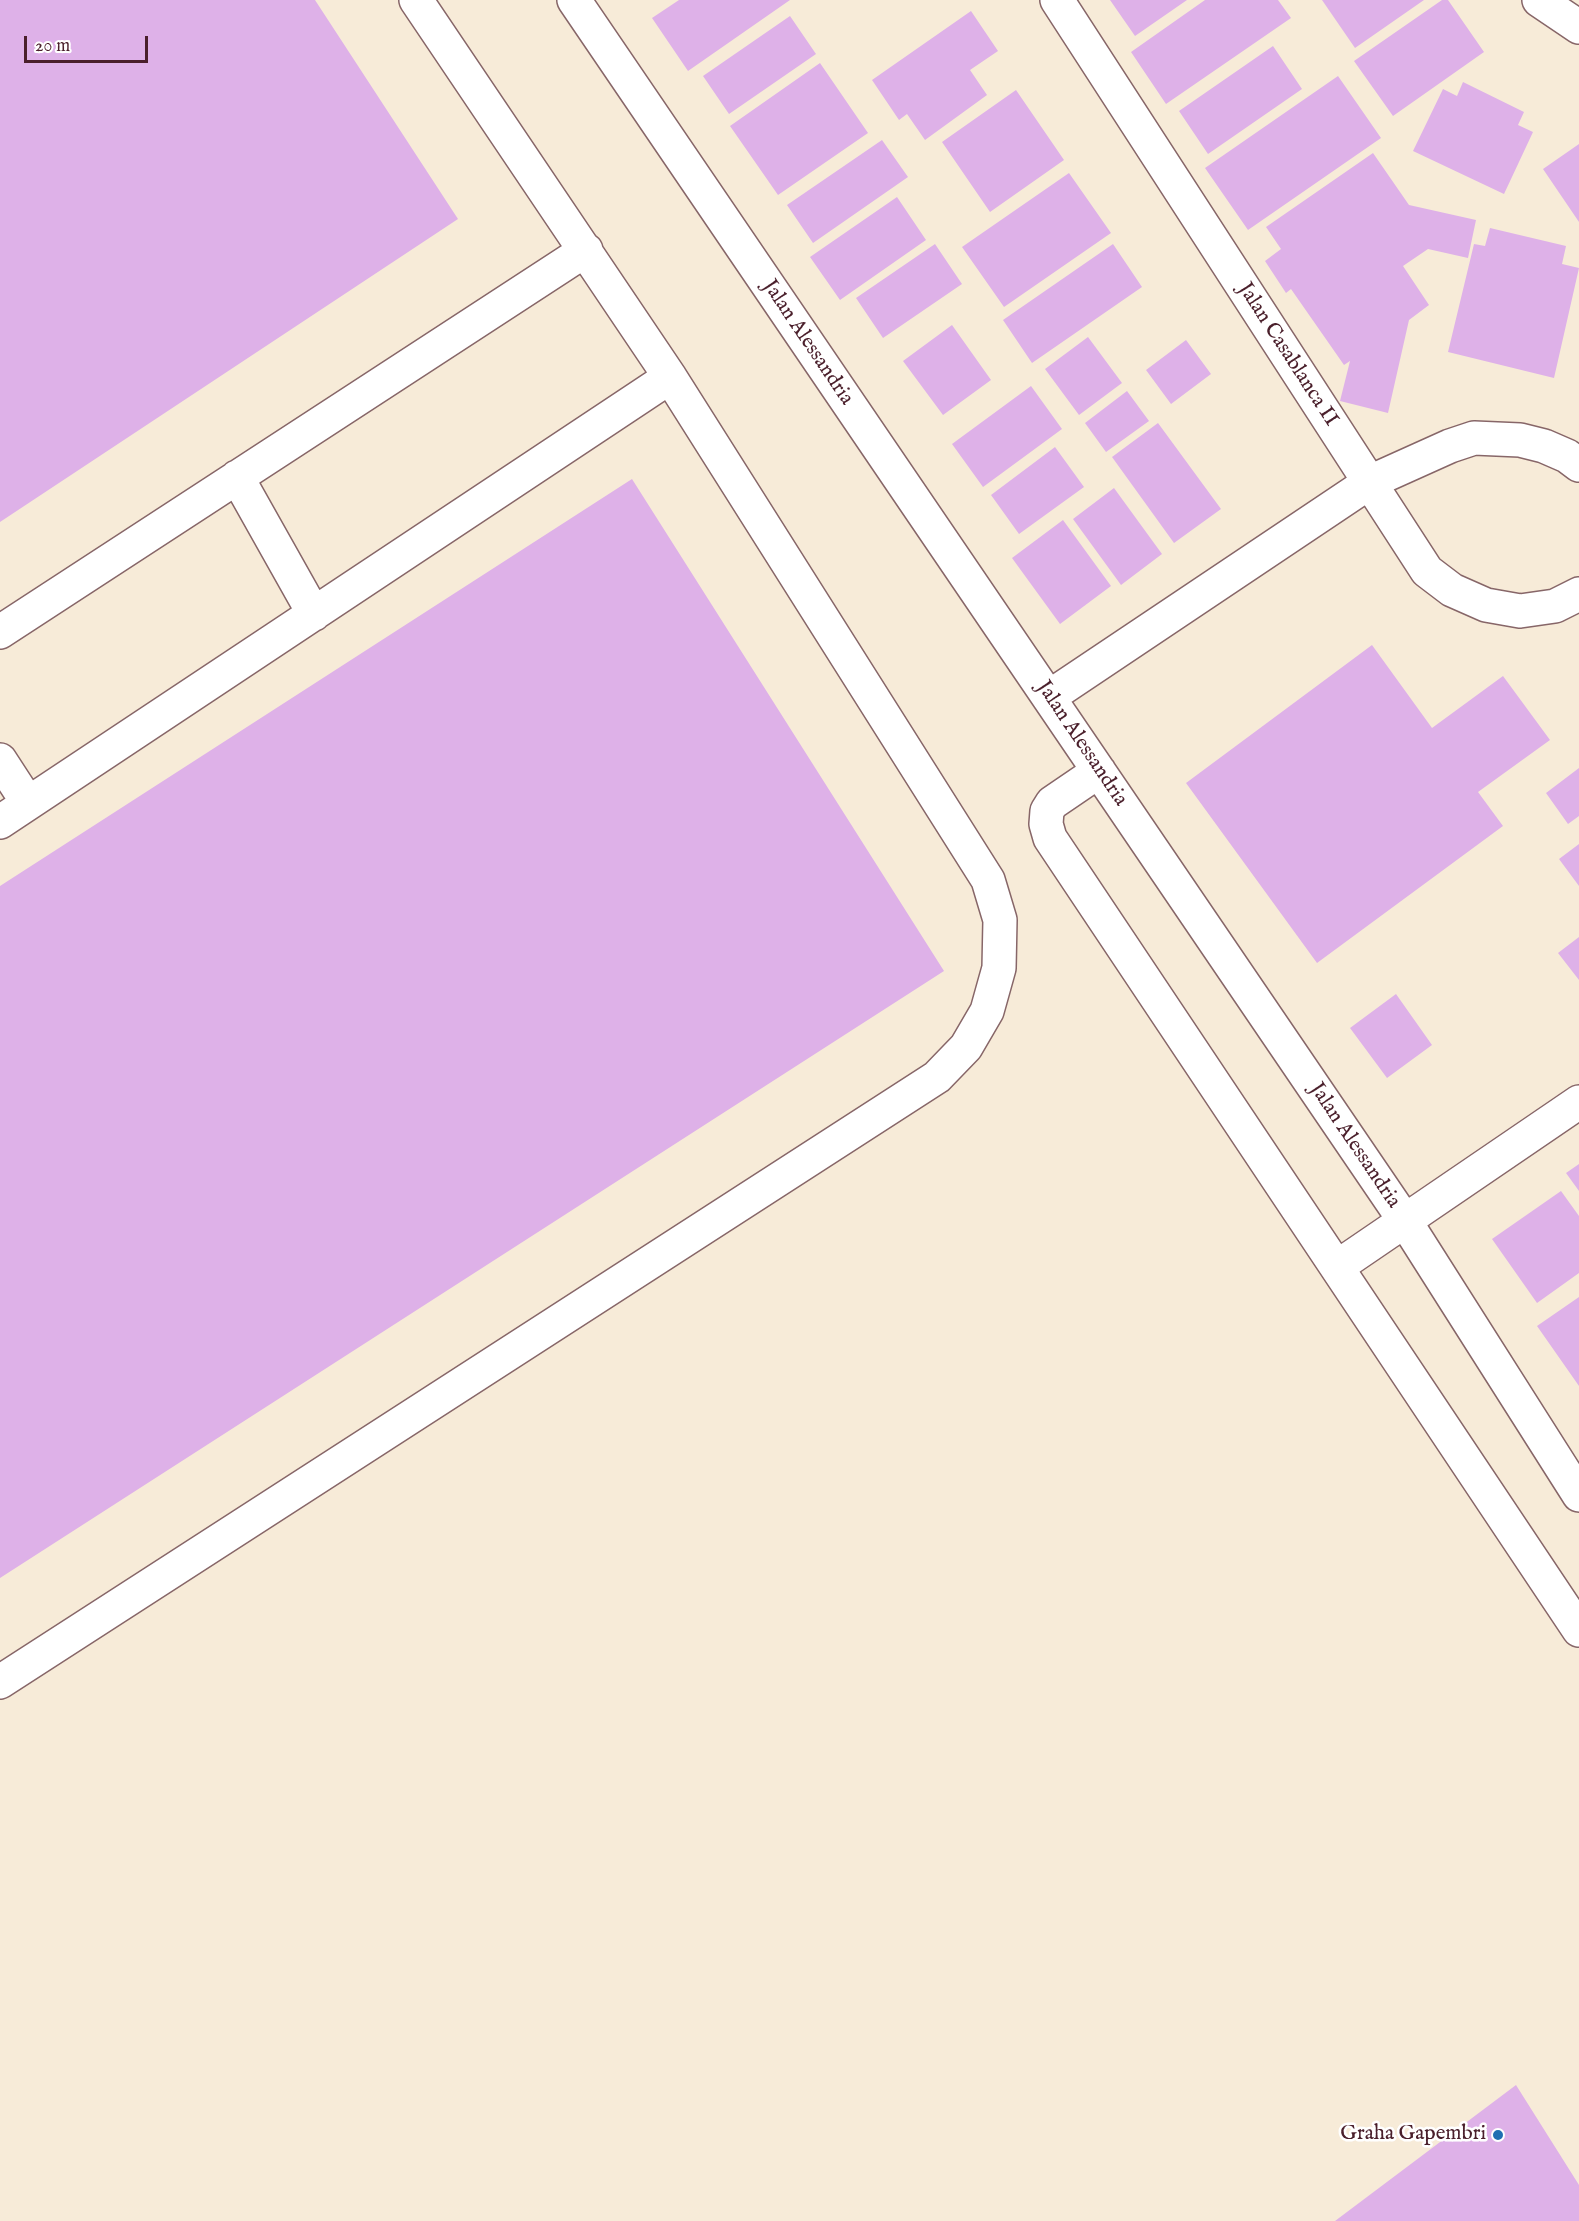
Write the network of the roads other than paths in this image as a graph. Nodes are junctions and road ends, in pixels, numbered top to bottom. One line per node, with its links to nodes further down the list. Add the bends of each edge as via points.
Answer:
1 (416, 0): 6 (street)
2 (574, 0): 14 (street, Jalan Alessandria)
3 (1057, 0): 10 (street, Jalan Casablanca II)
4 (1539, 0): 5 (street)
5 (1579, 27)
6 (586, 250): 7 (street); 9 (street)
7 (670, 377): 12 (street); 24 (street, via 988,880 1000,920 999,968 987,1011 966,1047 937,1077)
8 (1579, 465): 10 (street, via 1544,446 1520,440 1474,438)
9 (237, 477): 12 (street); 13 (street)
10 (1370, 482): 11 (street, Jalan Casablanca II, via 1427,571 1452,590 1486,605 1520,611 1555,606); 14 (street)
11 (1579, 594)
12 (314, 614): 17 (street)
13 (0, 632)
14 (1049, 697): 16 (street, Jalan Alessandria)
15 (0, 760): 17 (street)
16 (1099, 771): 20 (street, Jalan Alessandria); 21 (street, via 1052,803 1046,824 1050,838)
17 (28, 803): 18 (street)
18 (0, 822)
19 (1579, 1102): 20 (street)
20 (1405, 1221): 21 (street); 22 (street, Jalan Alessandria)
21 (1336, 1267): 23 (street)
22 (1578, 1492)
23 (1579, 1630)
24 (0, 1682)

